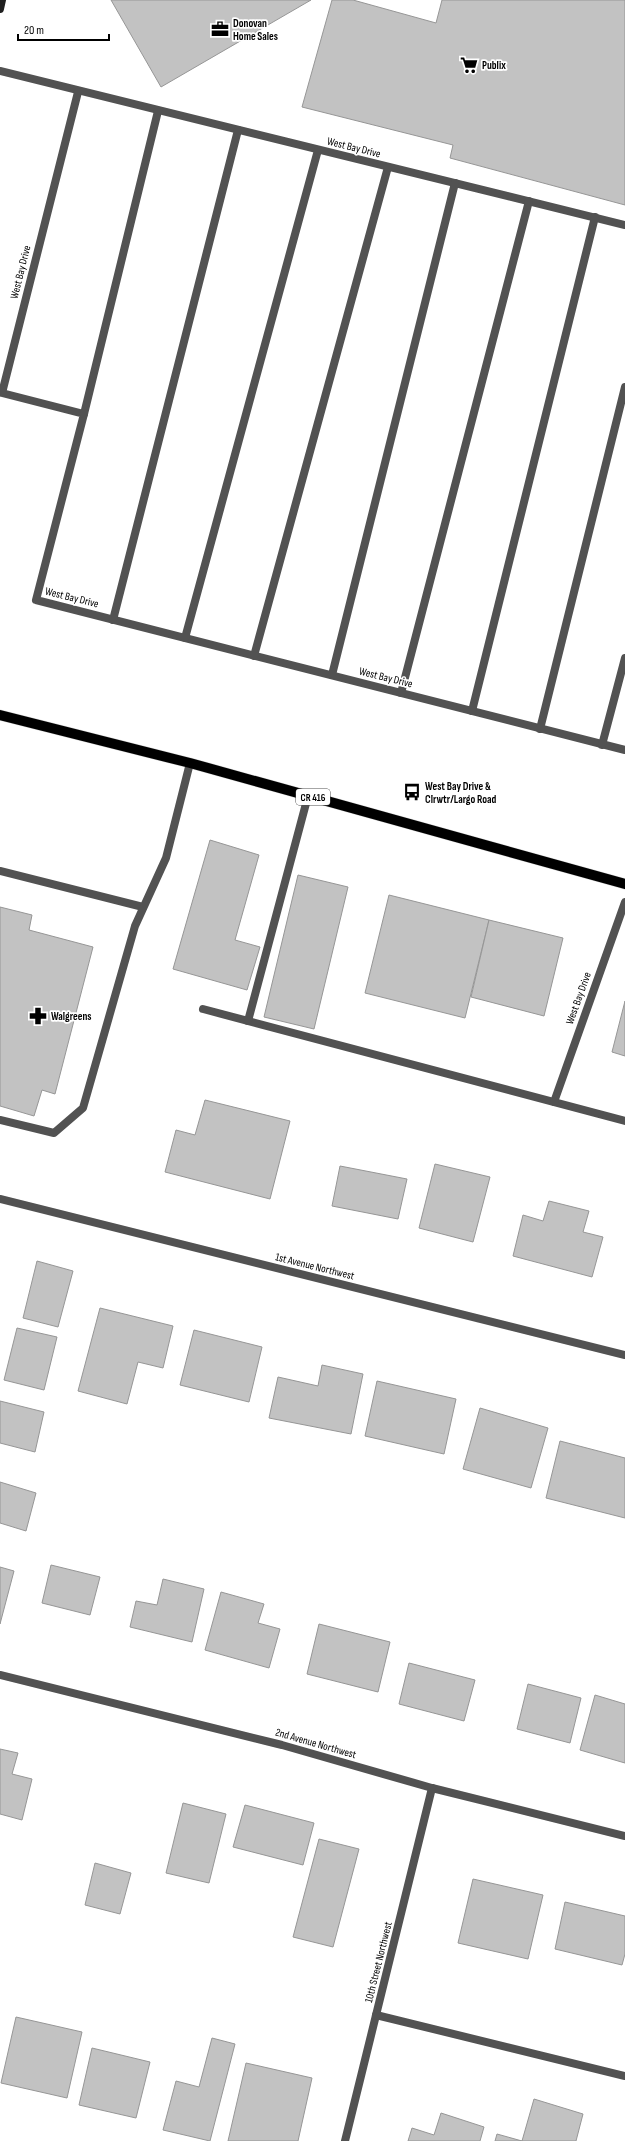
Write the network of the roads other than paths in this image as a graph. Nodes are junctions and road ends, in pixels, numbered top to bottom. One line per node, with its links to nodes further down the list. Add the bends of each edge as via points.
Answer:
1 (2, 0): 2 (main road)
2 (0, 8)
3 (0, 71): 4 (street, West Bay Drive)
4 (78, 92): 5 (street, West Bay Drive); 14 (street, West Bay Drive, via 2,394)
5 (158, 111): 6 (street, West Bay Drive); 14 (street)
6 (238, 130): 7 (street, West Bay Drive); 15 (street)
7 (318, 150): 8 (street, West Bay Drive); 16 (street)
8 (388, 167): 9 (street, West Bay Drive); 17 (street)
9 (455, 183): 10 (street, West Bay Drive); 19 (street)
10 (529, 201): 11 (street, West Bay Drive); 20 (street)
11 (595, 218): 12 (street, West Bay Drive); 21 (street)
12 (625, 225)
13 (625, 387): 23 (street)
14 (84, 414): 15 (street, West Bay Drive, via 36,600)
15 (113, 620): 16 (street, West Bay Drive)
16 (185, 638): 17 (street, West Bay Drive)
17 (254, 656): 19 (street, West Bay Drive)
18 (625, 658): 24 (street)
19 (332, 675): 20 (street, West Bay Drive)
20 (401, 693): 21 (street, West Bay Drive)
21 (472, 711): 23 (street, West Bay Drive)
22 (0, 715): 26 (main road, CR 416)
23 (540, 729): 24 (street, West Bay Drive)
24 (602, 745): 25 (street, West Bay Drive)
25 (625, 750)
26 (190, 762): 27 (main road, CR 416); 31 (street, via 166,858)
27 (308, 796): 29 (main road, CR 416); 33 (street)
28 (0, 871): 31 (street)
29 (625, 884)
30 (625, 902): 34 (street, West Bay Drive)
31 (143, 907): 35 (street, via 135,926 83,1108 54,1133)
32 (203, 1009): 33 (street)
33 (248, 1021): 34 (street)
34 (554, 1102): 36 (street)
35 (0, 1120)
36 (625, 1121)
37 (0, 1199): 38 (street, 1st Avenue Northwest)
38 (625, 1355)
39 (0, 1675): 40 (street, 2nd Avenue Northwest, via 282,1745)
40 (432, 1788): 41 (street, 2nd Avenue Northwest); 42 (street, 10th Street Northwest)
41 (625, 1836)
42 (376, 2015): 43 (street); 44 (street, 10th Street Northwest)
43 (625, 2076)
44 (345, 2141)

